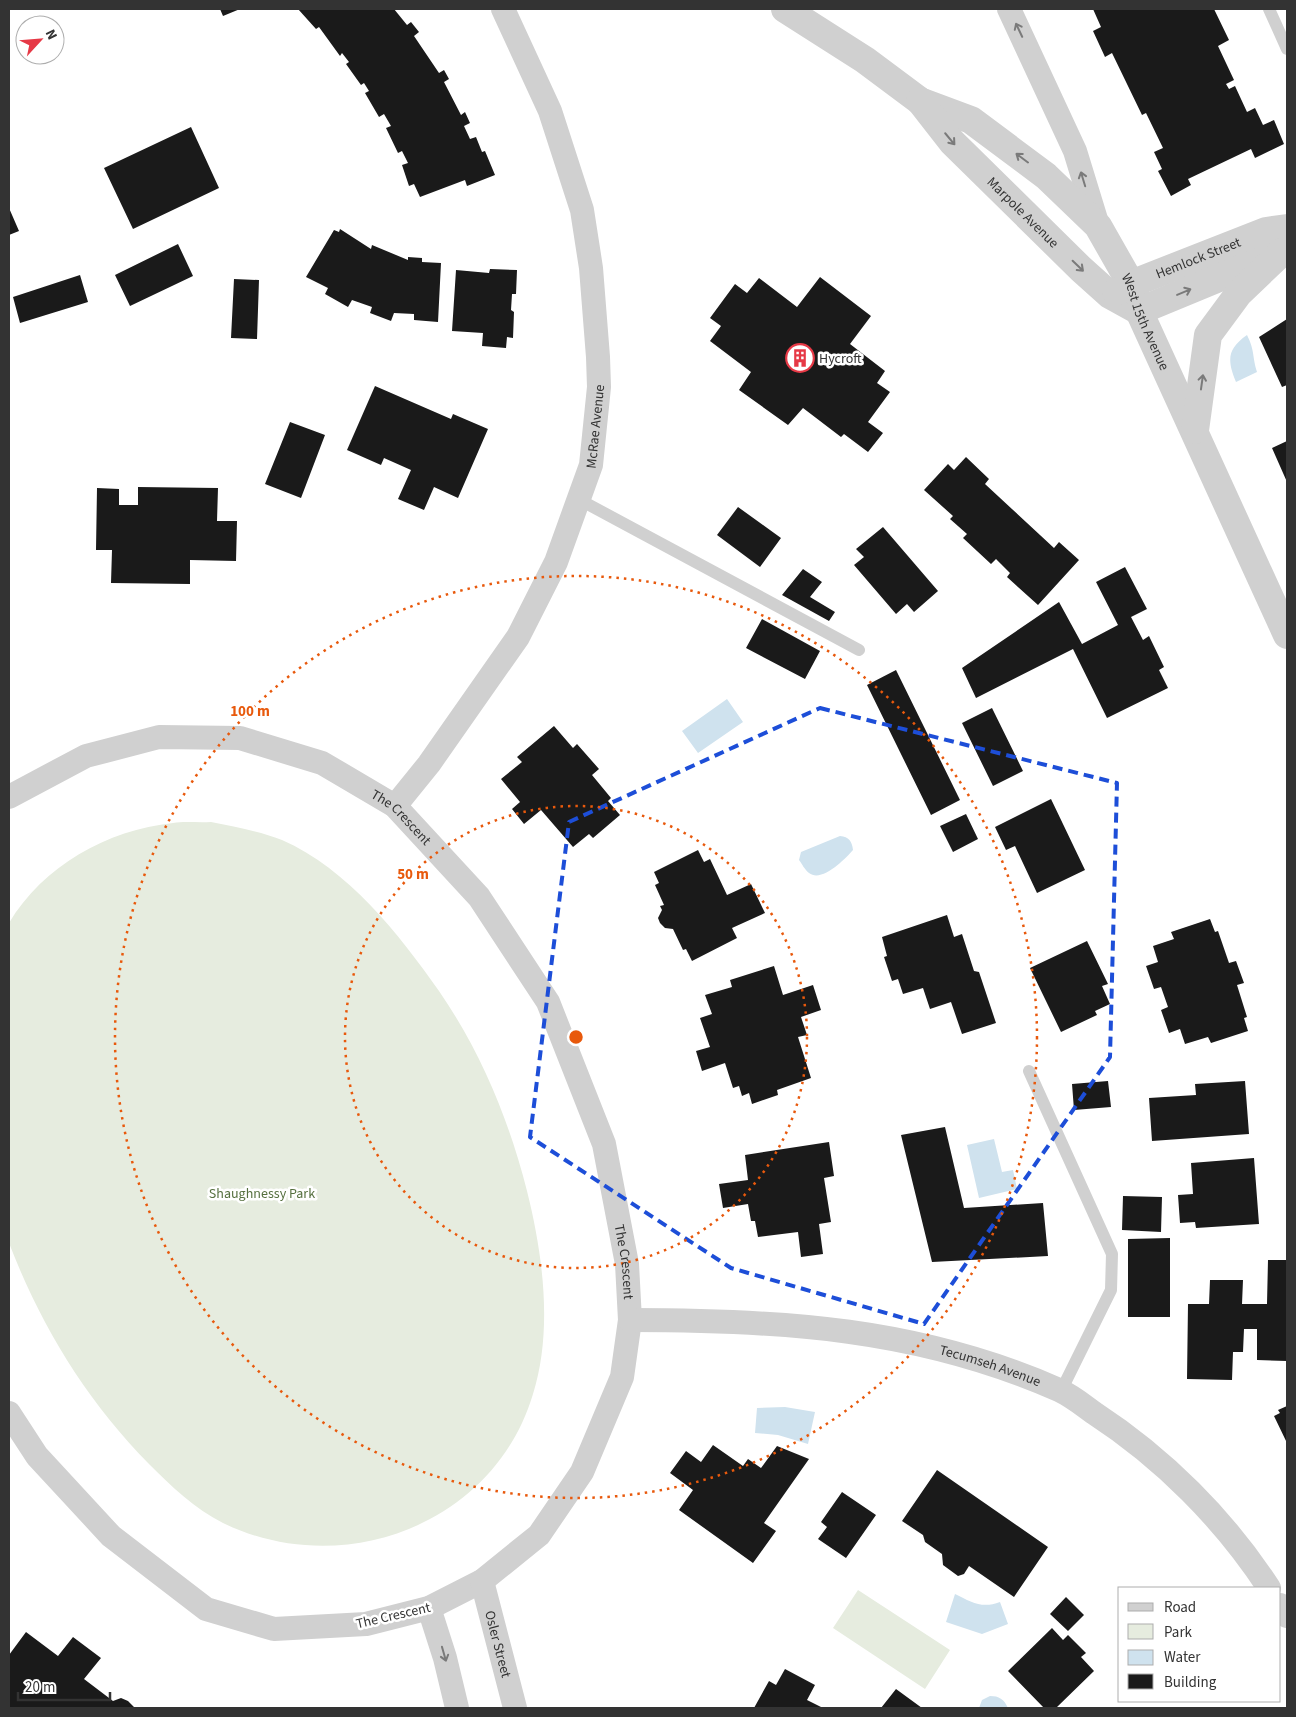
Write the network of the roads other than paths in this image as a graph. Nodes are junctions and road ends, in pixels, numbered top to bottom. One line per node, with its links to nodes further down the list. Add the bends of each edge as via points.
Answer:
1 (503, 9): 12 (street, McRae Avenue, via 560,139 582,210 591,268 599,386 591,465)
2 (785, 9): 6 (street, Marpole Avenue, via 818,28)
3 (1009, 9): 7 (street, West 15th Avenue, one-way to 3, via 1075,152)
4 (1269, 9): 5 (lane)
5 (1287, 49)
6 (920, 100): 7 (street, Marpole Avenue, one-way to 6, via 1046,176 971,120); 9 (street, Marpole Avenue, one-way to 9, via 952,142)
7 (1098, 226): 9 (street, West 15th Avenue)
8 (1285, 243): 9 (street, Hemlock Street, via 1266,231); 10 (street, Hemlock Street, one-way to 8); 11 (street, one-way to 8, via 1208,335 1239,293)
9 (1120, 289): 10 (street, West 15th Avenue)
10 (1140, 311): 11 (street, West 15th Avenue)
11 (1195, 430): 13 (street, West 15th Avenue)
12 (580, 500): 14 (lane); 16 (street, McRae Avenue, via 556,562 518,636)
13 (1287, 635)
14 (859, 650)
15 (9, 797): 16 (street, The Crescent, via 86,756 160,737 240,738 322,763)
16 (396, 806): 18 (street, The Crescent, via 479,897 548,1002 604,1144 627,1264)
17 (1030, 1072): 19 (lane, via 1112,1254 1111,1290)
18 (630, 1320): 19 (street, Tecumseh Avenue, via 754,1321 847,1330 954,1351); 21 (street, The Crescent, via 622,1377 582,1472 539,1535)
19 (1061, 1391): 22 (street, Tecumseh Avenue, via 1130,1437 1206,1506)
20 (9, 1413): 23 (street, The Crescent, via 37,1456 111,1536 206,1609 274,1629 366,1624)
21 (482, 1581): 23 (street, The Crescent); 25 (street, Osler Street)
22 (1268, 1587)
23 (429, 1608): 24 (street, one-way to 24)
24 (457, 1708)
25 (515, 1708)

